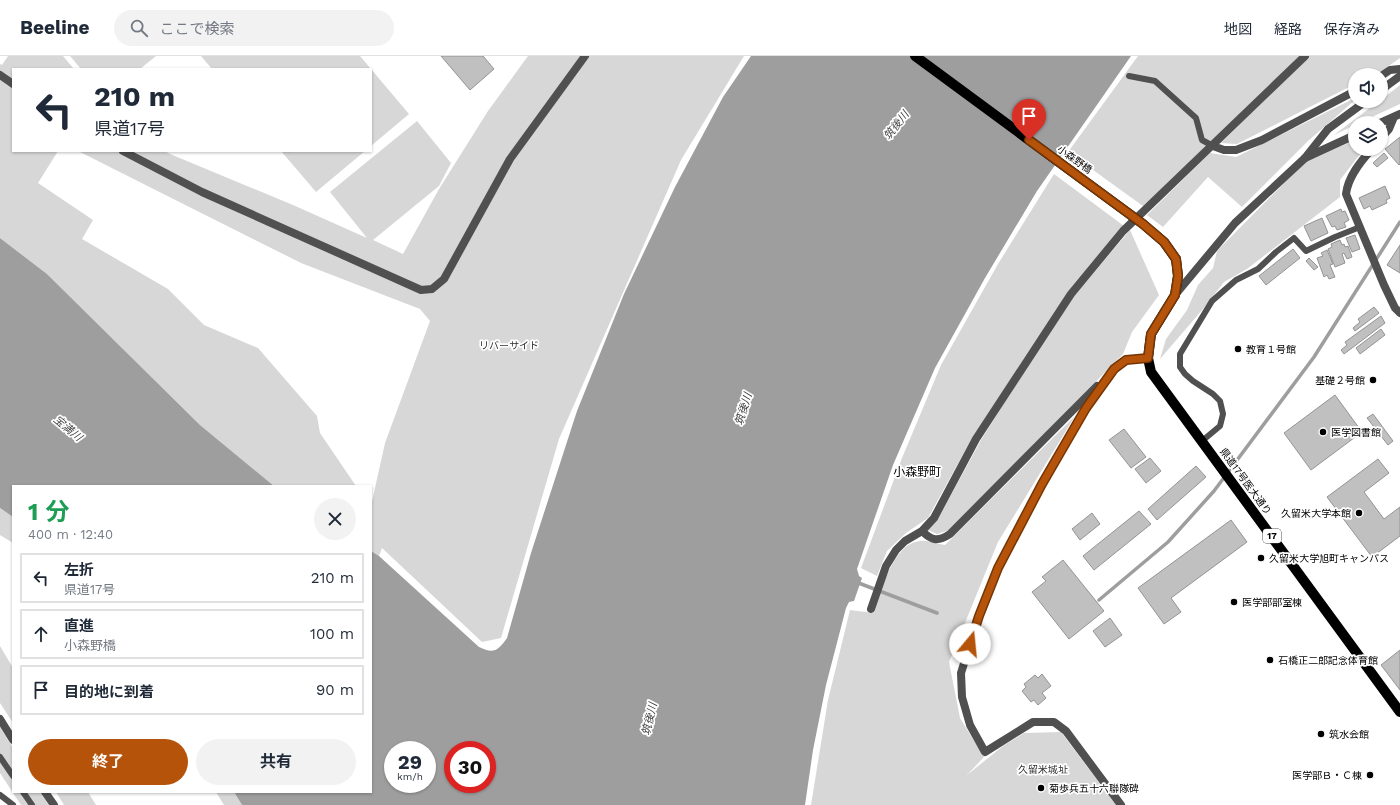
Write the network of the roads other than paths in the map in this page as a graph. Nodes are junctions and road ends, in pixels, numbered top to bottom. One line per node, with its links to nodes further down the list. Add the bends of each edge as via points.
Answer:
1 (585, 56): 17 (street, via 510,159 444,279 432,289 421,290 273,224 202,192)
2 (915, 56): 21 (main road, 小森野橋 / 17, via 1164,242 1176,259 1178,276)
3 (1305, 56): 16 (street)
4 (1400, 69): 5 (street)
5 (1388, 71)
6 (0, 75): 9 (street)
7 (1129, 76): 16 (lane, via 1155,81 1196,118 1202,140)
8 (1400, 76): 10 (street)
9 (12, 83)
10 (1388, 85)
11 (1348, 95): 16 (street, via 1262,140 1236,150 1224,150)
12 (1356, 108): 19 (street, via 1328,129)
13 (1397, 115): 14 (street)
14 (1388, 130)
15 (1348, 138): 19 (street)
16 (1213, 146): 26 (street, via 1123,231 1071,294 976,439 934,518)
17 (125, 152)
18 (1366, 156): 20 (street, via 1347,185 1346,194)
19 (1304, 158): 21 (street, via 1236,222)
20 (1360, 228): 22 (street, via 1395,308); 25 (lane, via 1306,251 1294,238 1258,269 1236,280 1212,300 1180,354 1180,367 1185,374 1220,402 1223,414 1220,426)
21 (1175, 295): 23 (main road, 17, via 1151,334)
22 (1400, 313)
23 (1148, 358): 24 (street, via 1126,360 1114,369); 25 (main road, 県道17号医大通り / 17, via 1151,372)
24 (1104, 382): 26 (street, via 1094,388 950,534 942,539 934,539); 39 (street, via 1042,484 998,568 961,673 962,697 970,725 986,752 1032,722 1054,722 1066,732)
25 (1202, 441): 28 (main road, 県道17号医大通り / 17)
26 (922, 531): 27 (street, via 905,540 896,550 886,566)
27 (871, 609)
28 (1400, 712)
29 (0, 719): 30 (street)
30 (12, 738)
31 (0, 757): 32 (lane)
32 (12, 775)
33 (24, 793): 37 (lane)
34 (46, 793): 38 (street)
35 (0, 795): 36 (lane)
36 (13, 805)
37 (32, 805)
38 (54, 805)
39 (1121, 805)

